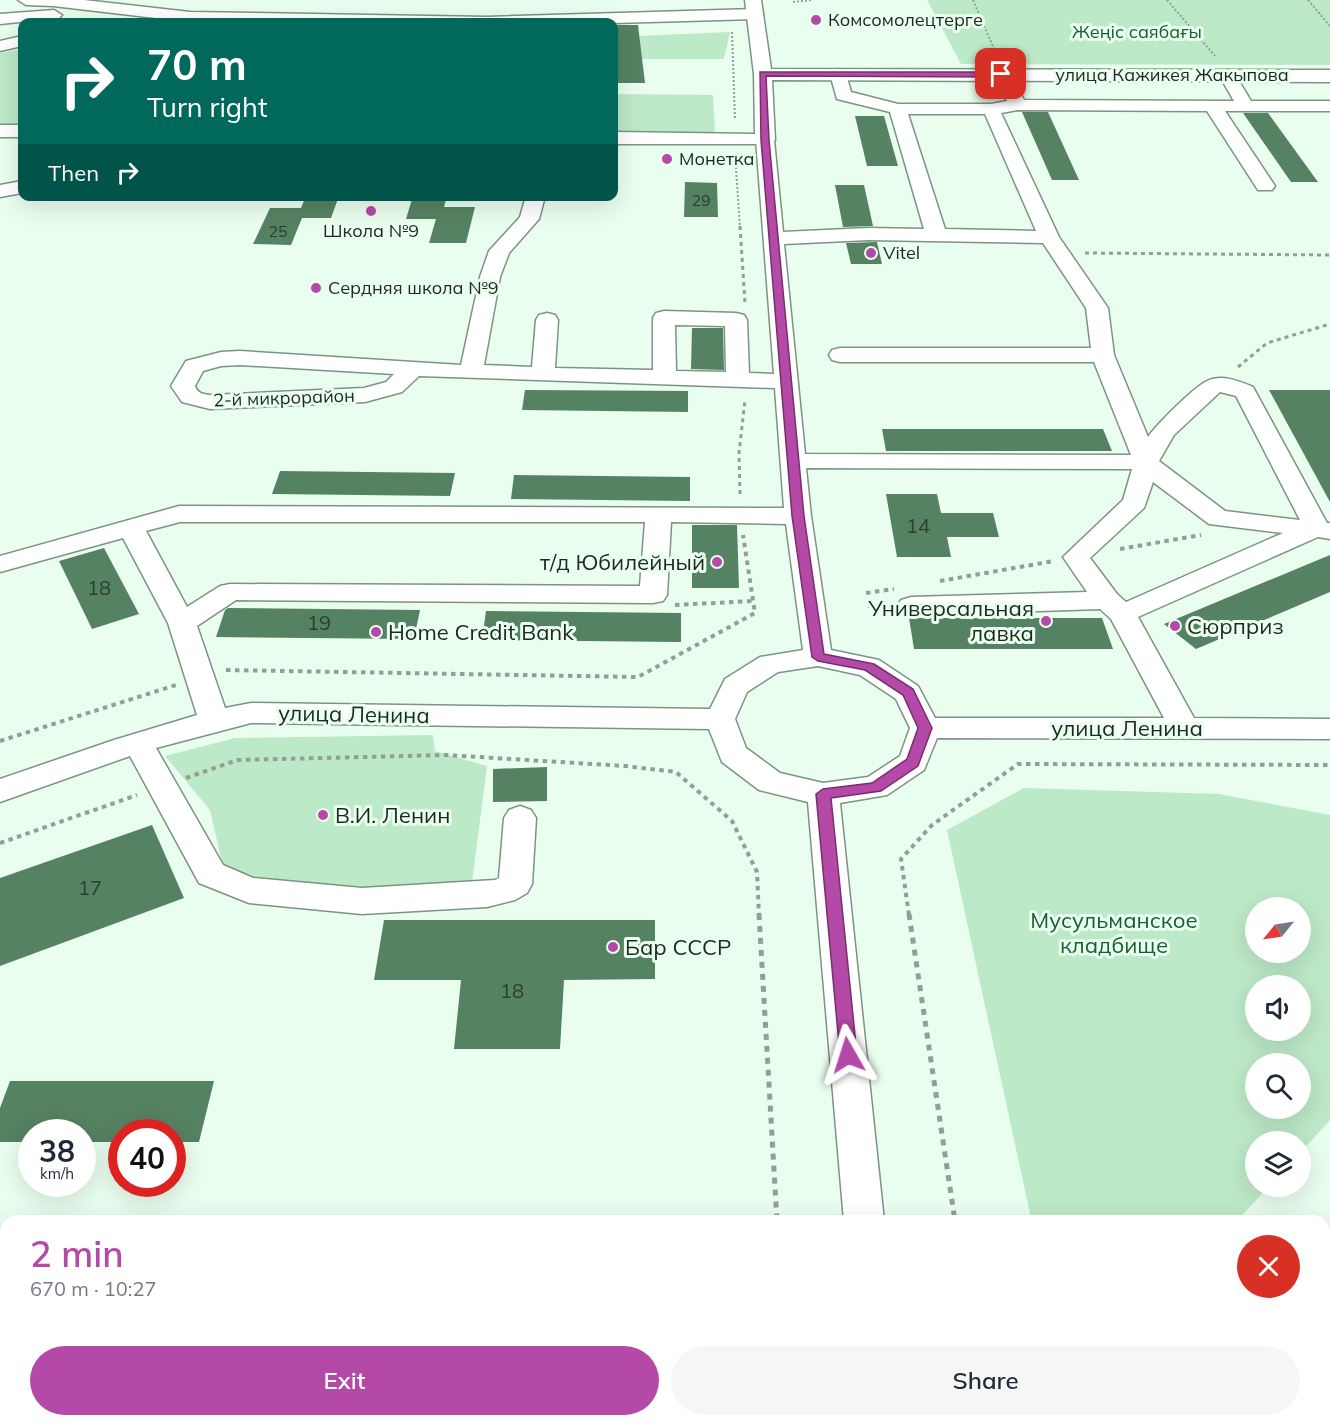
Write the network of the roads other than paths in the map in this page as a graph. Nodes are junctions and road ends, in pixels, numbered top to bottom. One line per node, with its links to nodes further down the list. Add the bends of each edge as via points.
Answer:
1 (26, 0): 2 (street)
2 (53, 0): 4 (street)
3 (754, 7): 8 (street, via 730,14); 14 (main road)
4 (161, 15): 6 (street); 7 (street)
5 (128, 18): 9 (street, via 50,15)
6 (144, 18)
7 (301, 18)
8 (608, 18)
9 (0, 19)
10 (18, 42): 11 (street)
11 (0, 45)
12 (1222, 68): 13 (main road, улица Кажикея Жакыпова); 16 (main road, улица Кажикея Жакыпова); 19 (street)
13 (1002, 71): 15 (main road, улица Кажикея Жакыпова); 17 (street)
14 (763, 74): 15 (main road, улица Кажикея Жакыпова); 26 (main road)
15 (838, 74): 21 (street, via 843,95)
16 (1330, 76)
17 (1018, 105): 18 (street); 22 (street)
18 (1212, 105): 19 (street); 27 (street)
19 (1246, 106): 20 (street)
20 (1330, 106)
21 (898, 109): 22 (street); 31 (street)
22 (991, 109): 33 (street)
23 (0, 131): 24 (main road)
24 (18, 131)
25 (618, 138): 26 (main road)
26 (765, 140): 32 (street)
27 (1265, 186)
28 (18, 188): 29 (street)
29 (0, 191)
30 (534, 201): 38 (street, via 529,219 499,250)
31 (936, 234): 32 (street); 33 (street)
32 (774, 239): 42 (street)
33 (1055, 245): 36 (street, via 1097,308)
34 (547, 320): 39 (street)
35 (840, 355): 36 (street)
36 (1103, 355): 44 (street)
37 (414, 369): 37 (street, 2-й микрорайон, via 394,387 365,395 210,402 194,400 183,386 194,366 221,359 290,359); 38 (street, 2-й микрорайон)
38 (471, 372): 39 (street, 2-й микрорайон)
39 (543, 373): 40 (street, 2-й микрорайон)
40 (665, 376): 41 (street, 2-й микрорайон); 41 (street, via 664,318 736,320)
41 (743, 378): 42 (street, 2-й микрорайон)
42 (787, 381): 43 (street)
43 (794, 461): 44 (street); 46 (street)
44 (1146, 462): 48 (street, via 1218,518); 48 (street, via 1164,431 1214,386 1227,385 1245,392); 51 (street, via 1135,503 1076,557)
45 (659, 514): 46 (street); 47 (street, via 179,514); 52 (street, via 653,595 230,592)
46 (798, 516): 53 (street)
47 (130, 527): 49 (street); 52 (street)
48 (1324, 530): 51 (street)
49 (0, 564)
50 (906, 597): 51 (street)
51 (1114, 607): 57 (street, via 1162,684)
52 (182, 623): 55 (street)
53 (818, 657): 54 (street, via 770,664 735,686); 56 (street, via 869,667 908,693)
54 (720, 719): 55 (street, улица Ленина, via 252,713); 61 (street, via 733,754 770,782)
55 (214, 720): 59 (street, улица Ленина)
56 (925, 728): 57 (street, улица Ленина); 61 (street, via 913,762 876,787)
57 (1183, 728): 58 (street, улица Ленина)
58 (1330, 729)
59 (138, 743): 60 (street, улица Ленина); 62 (street, via 211,874 249,890 362,901 503,891 515,884)
60 (0, 791)
61 (823, 794): 63 (street)
62 (520, 818)
63 (863, 1215)

